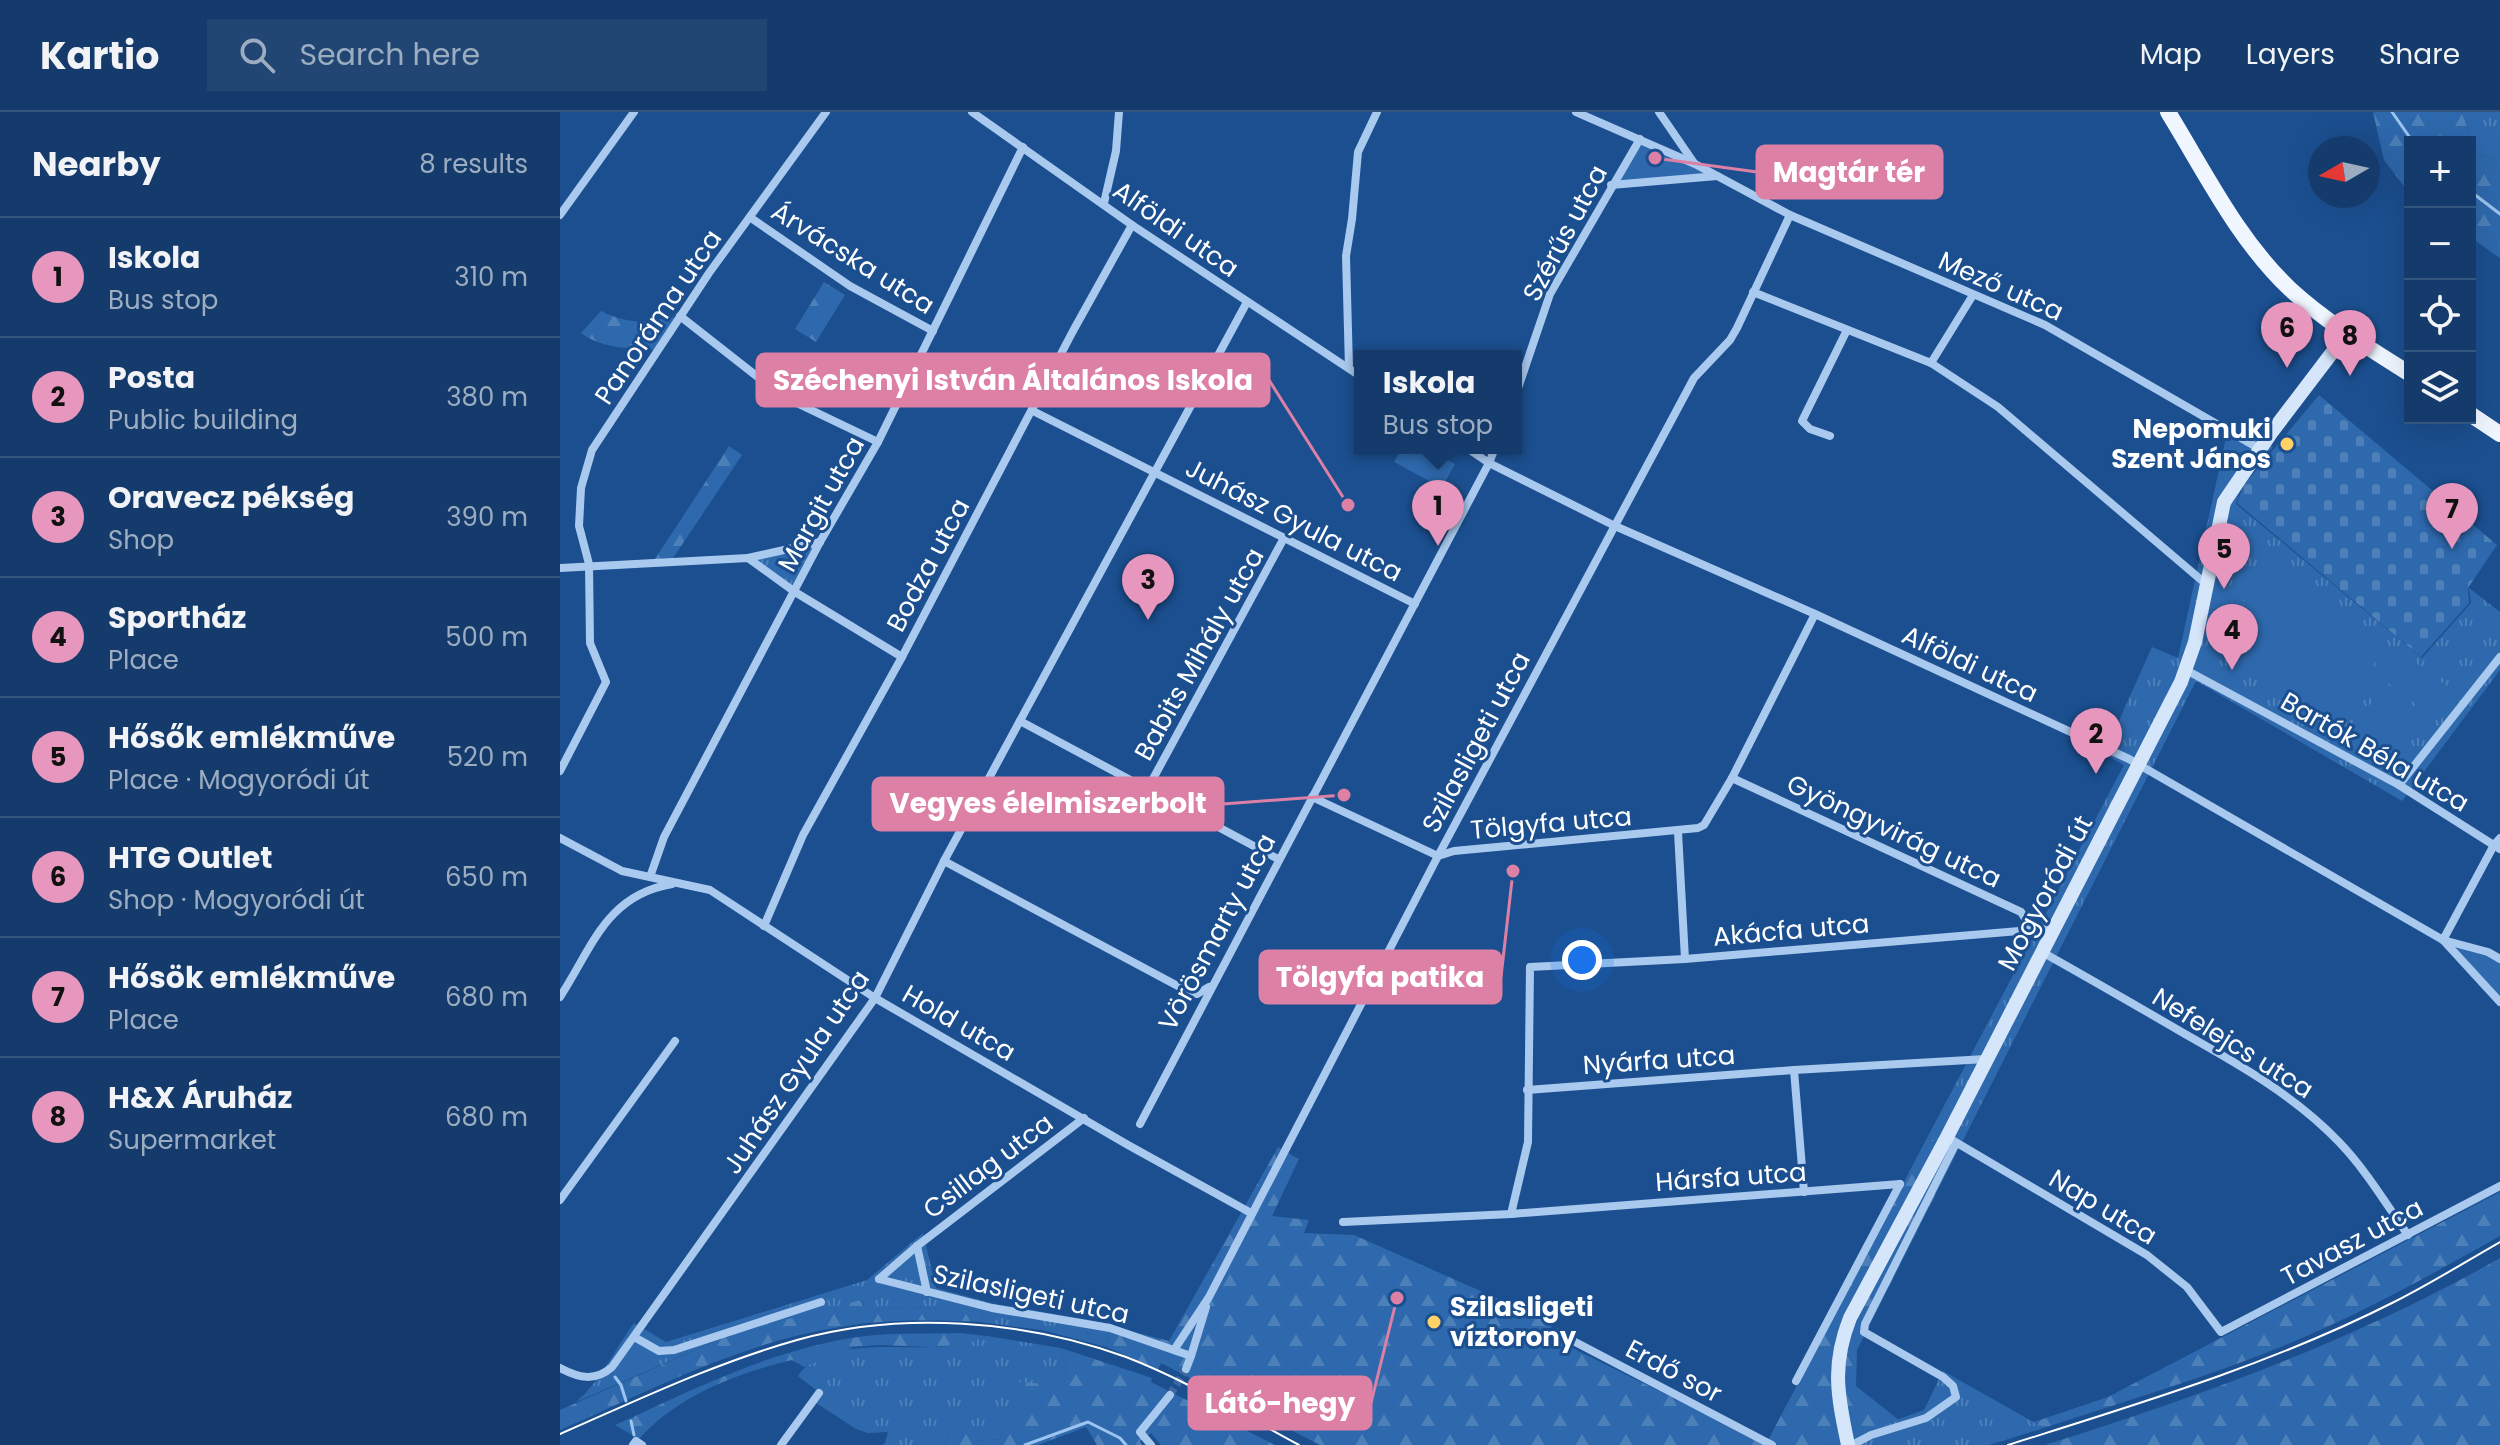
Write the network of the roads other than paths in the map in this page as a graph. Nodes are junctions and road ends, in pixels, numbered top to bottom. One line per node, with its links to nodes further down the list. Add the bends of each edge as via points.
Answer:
1 (634, 112): 15 (street)
2 (826, 112): 17 (street, Panoráma utca)
3 (972, 112): 10 (street, Alföldi utca)
4 (1119, 112): 14 (street)
5 (1377, 112): 27 (street, via 1358,152 1346,256)
6 (1576, 112): 9 (street, Mező utca)
7 (1659, 112): 11 (street)
8 (2168, 112): 25 (main road, via 2246,238 2290,288)
9 (1640, 139): 11 (street, Mező utca); 13 (street, Szérűs utca)
10 (1023, 147): 14 (street, Alföldi utca); 24 (street, Margit utca)
11 (1695, 164): 12 (street, Mező utca)
12 (1718, 176): 13 (street); 16 (street, Mező utca)
13 (1611, 185): 30 (street, Szérűs utca, via 1550,294)
14 (1104, 203): 18 (street, Alföldi utca)
15 (560, 215)
16 (1790, 215): 19 (street, Szilasligeti utca); 20 (street, Mező utca)
17 (751, 218): 22 (street, Panoráma utca); 24 (street, Árvácska utca, via 850,286)
18 (1132, 225): 21 (street, Alföldi utca); 31 (street, Bodza utca)
19 (1753, 292): 23 (street); 41 (street, Szilasligeti utca, via 1730,340 1694,378)
20 (1973, 295): 26 (street); 36 (street, Mező utca, via 2045,325)
21 (1247, 302): 27 (street, Alföldi utca); 40 (street, Juhász Gyula utca)
22 (680, 316): 35 (street, via 782,396); 45 (street, Panoráma utca, via 592,450 581,488 579,526)
23 (1847, 330): 26 (street); 34 (street, via 1802,421)
24 (933, 331): 35 (street, Margit utca)
25 (2347, 333): 28 (main road); 36 (street, Mogyoródi út)
26 (1931, 363): 47 (street, via 1998,407)
27 (1349, 368): 29 (street, Alföldi utca)
28 (2404, 370)
29 (1354, 372)
30 (1522, 376)
31 (1033, 411): 40 (street, Juhász Gyula utca); 51 (street, Bodza utca)
32 (2476, 418): 33 (main road)
33 (2500, 434)
34 (1830, 436)
35 (878, 442): 43 (street, Margit utca)
36 (2260, 449): 47 (street, Mogyoródi út, via 2224,502)
37 (1476, 454): 39 (street, Alföldi utca)
38 (1493, 454): 39 (street)
39 (1489, 463): 41 (street, Alföldi utca); 49 (street, Vörösmarty utca)
40 (1155, 472): 42 (street, Juhász Gyula utca); 54 (street, Juhász Gyula utca)
41 (1615, 526): 50 (street, Alföldi utca); 64 (street, Szilasligeti utca)
42 (1284, 538): 49 (street, Juhász Gyula utca); 59 (street, Babits Mihály utca)
43 (820, 542): 44 (street); 48 (street, Margit utca)
44 (748, 558): 45 (street); 48 (street)
45 (589, 564): 46 (street); 56 (street, Panoráma utca, via 590,643 606,682)
46 (560, 568)
47 (2207, 585): 53 (street, Mogyoródi út)
48 (795, 592): 51 (street); 67 (street, Margit utca, via 664,837)
49 (1415, 604): 60 (street, Vörösmarty utca)
50 (1815, 614): 55 (street, Alföldi utca); 57 (street, Tölgyfa utca)
51 (902, 657): 69 (street, Bodza utca, via 803,835)
52 (2500, 657): 58 (street)
53 (2186, 670): 55 (street, Mogyoródi út); 58 (street, Bartók Béla utca)
54 (1020, 721): 59 (street); 66 (street, Juhász Gyula utca)
55 (2139, 765): 70 (street, Mogyoródi út); 72 (street, Alföldi utca)
56 (560, 771)
57 (1732, 778): 61 (street, Tölgyfa utca, via 1704,825); 71 (street, Gyöngyvirág utca, via 2021,912)
58 (2399, 785): 63 (street, Bartók Béla utca)
59 (1148, 788): 65 (street)
60 (1312, 797): 64 (street, Tölgyfa utca); 65 (street, Vörösmarty utca)
61 (1678, 832): 64 (street, Tölgyfa utca); 74 (street)
62 (560, 838): 67 (street, Hold utca, via 622,871)
63 (2498, 844): 72 (street)
64 (1438, 856): 90 (street, Szilasligeti utca)
65 (1278, 859): 76 (street, Vörösmarty utca)
66 (944, 861): 76 (street, via 1189,992 1197,994); 78 (street, Juhász Gyula utca)
67 (650, 877): 68 (street, Hold utca)
68 (677, 883): 69 (street, Hold utca, via 710,890); 77 (street, via 645,890 611,917)
69 (764, 926): 78 (street, Hold utca)
70 (2054, 928): 71 (street, Akácfa utca); 73 (street, Mogyoródi út)
71 (2032, 929): 74 (street, Akácfa utca)
72 (2443, 940): 75 (street, Alföldi utca); 79 (street, Alföldi utca)
73 (2041, 952): 81 (street, Mogyoródi út); 93 (street, Nefelejcs utca, via 2216,1051 2292,1101 2354,1159)
74 (1685, 959): 83 (street, Akácfa utca, via 1530,967)
75 (2500, 959)
76 (1212, 984): 85 (street, Vörösmarty utca)
77 (560, 997)
78 (875, 998): 84 (street, Hold utca); 101 (street, Juhász Gyula utca)
79 (2500, 1002)
80 (675, 1041): 89 (street)
81 (1986, 1059): 82 (street, Nyárfa utca); 86 (street, Mogyoródi út)
82 (1794, 1070): 83 (street, Nyárfa utca); 88 (street)
83 (1527, 1090): 91 (street, via 1528,1142)
84 (1084, 1118): 90 (street, Hold utca); 94 (street, Csillag utca)
85 (1140, 1124)
86 (1952, 1140): 99 (street, Nap utca, via 2147,1255 2187,1287); 114 (street, Mogyoródi út, via 1844,1334 1837,1385); 114 (street, Mogyoródi út, via 1864,1332 1943,1377 1956,1397 1926,1418)
87 (2500, 1186): 93 (street, Tavasz utca)
88 (1804, 1192): 91 (street, Hársfa utca); 106 (street, Hársfa utca, via 1900,1184)
89 (560, 1200)
90 (1251, 1213): 97 (street, Szilasligeti utca)
91 (1511, 1214): 92 (street, Hársfa utca)
92 (1343, 1222)
93 (2408, 1235): 99 (street, Tavasz utca)
94 (917, 1246): 95 (street, Csillag utca); 96 (street, Csillag utca)
95 (879, 1279): 96 (street, Szilasligeti utca)
96 (927, 1292): 102 (street, Szilasligeti utca, via 1110,1328)
97 (1209, 1297): 102 (street, Szilasligeti utca); 103 (street, Szilasligeti utca)
98 (821, 1302): 101 (street, via 674,1350 659,1351)
99 (2221, 1332)
100 (1558, 1333): 113 (street, Erdő sor)
101 (636, 1338): 104 (street, Juhász Gyula utca, via 598,1378)
102 (1174, 1350): 103 (street, Szilasligeti utca)
103 (1191, 1356): 105 (street, Szilasligeti utca)
104 (560, 1368)
105 (1186, 1369)
106 (1796, 1381)
107 (819, 1393): 111 (street)
108 (1170, 1395): 112 (street, via 1140,1432)
109 (633, 1445): 110 (street)
110 (642, 1445)
111 (781, 1445)
112 (1151, 1445)
113 (1772, 1445)
114 (1850, 1445)

